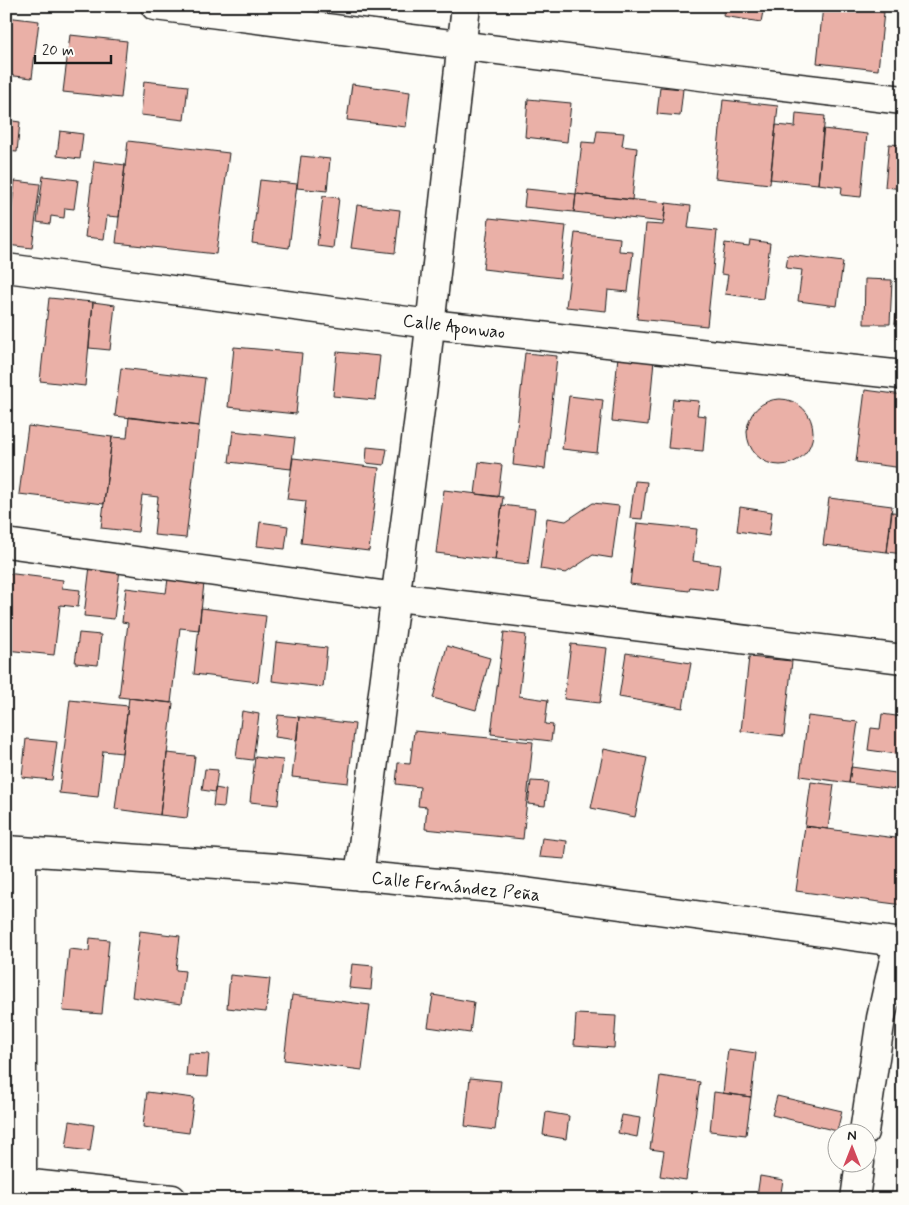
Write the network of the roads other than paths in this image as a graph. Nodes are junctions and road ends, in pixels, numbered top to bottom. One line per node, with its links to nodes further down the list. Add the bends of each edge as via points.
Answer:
1 (155, 6): 3 (street)
2 (466, 6): 3 (street)
3 (462, 46): 4 (street); 6 (street)
4 (903, 100)
5 (6, 268): 6 (street, Calle Aponwao)
6 (430, 324): 7 (street, Calle Aponwao); 9 (street)
7 (903, 375)
8 (6, 543): 9 (street)
9 (396, 597): 10 (street); 12 (street)
10 (903, 659)
11 (14, 850): 12 (street, Calle Fernández Peña); 16 (street, via 22,1183)
12 (359, 876): 13 (street, Calle Fernández Peña, via 503,889)
13 (901, 942): 14 (street, via 881,1018)
14 (865, 1122)
15 (859, 1172): 17 (street)
16 (172, 1199)
17 (855, 1199)

